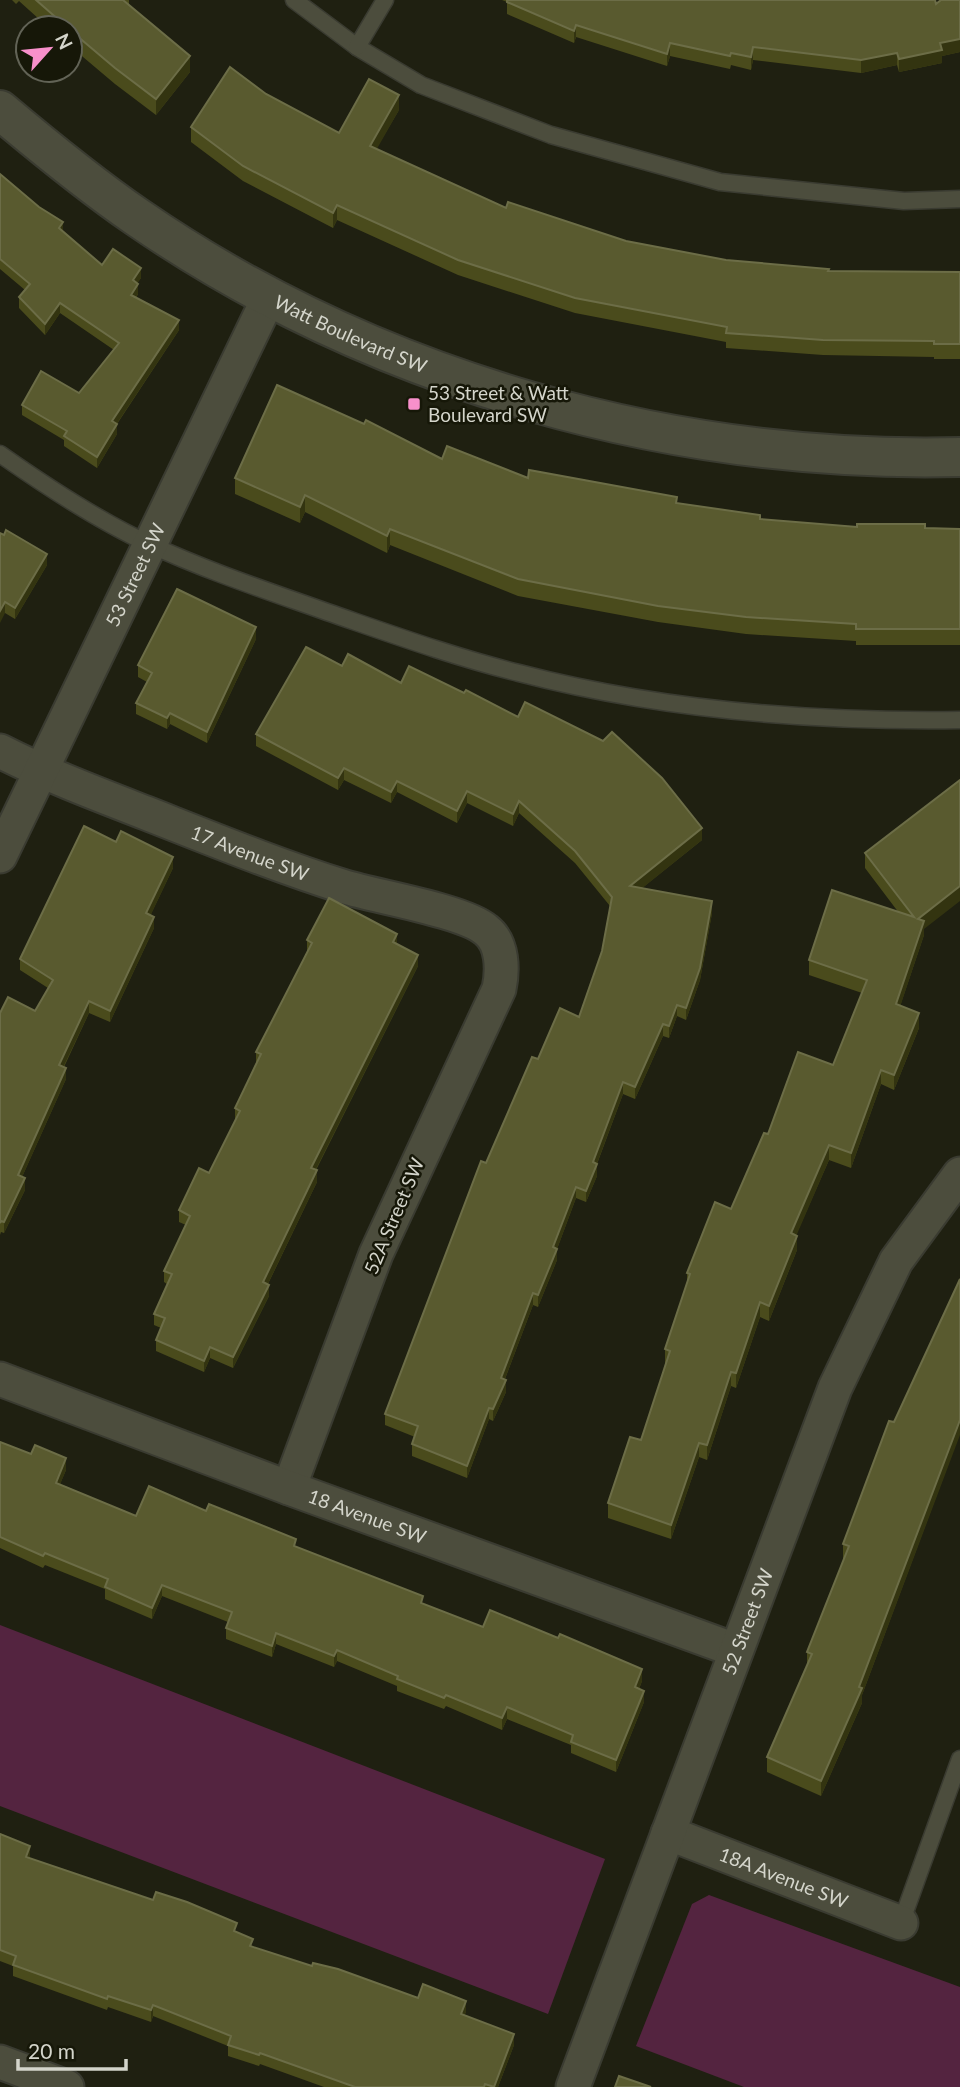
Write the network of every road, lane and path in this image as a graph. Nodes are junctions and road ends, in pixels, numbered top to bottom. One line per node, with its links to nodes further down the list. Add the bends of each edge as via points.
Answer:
1 (294, 0): 3 (lane)
2 (385, 0): 3 (lane)
3 (357, 47): 5 (lane, via 421,85 551,135 720,182 904,201)
4 (0, 110): 6 (street, Watt Boulevard SW, via 139,219)
5 (960, 199)
6 (270, 295): 8 (street, Watt Boulevard SW, via 440,372 606,422 778,449); 9 (street, 53 Street SW)
7 (0, 454): 9 (lane)
8 (960, 457)
9 (148, 544): 10 (lane, via 430,649 521,674 650,699 768,713); 12 (street, 53 Street SW)
10 (960, 720)
11 (0, 751): 12 (street, 17 Avenue SW)
12 (40, 771): 13 (street, 53 Street SW); 14 (street, 17 Avenue SW, via 343,886 462,917 489,932)
13 (0, 856)
14 (497, 947): 17 (street, 52A Street SW, via 502,963 499,989 376,1254)
15 (960, 1174): 18 (street, 52 Street SW, via 896,1261 865,1322 835,1388)
16 (0, 1379): 17 (street, 18 Avenue SW)
17 (289, 1489): 18 (street, 18 Avenue SW)
18 (735, 1650): 20 (street, 52 Street SW)
19 (960, 1759): 21 (lane)
20 (668, 1833): 21 (street, 18A Avenue SW); 24 (street, 52 Street SW)
21 (901, 1923)
22 (0, 2062): 23 (street)
23 (67, 2087)
24 (573, 2087)

